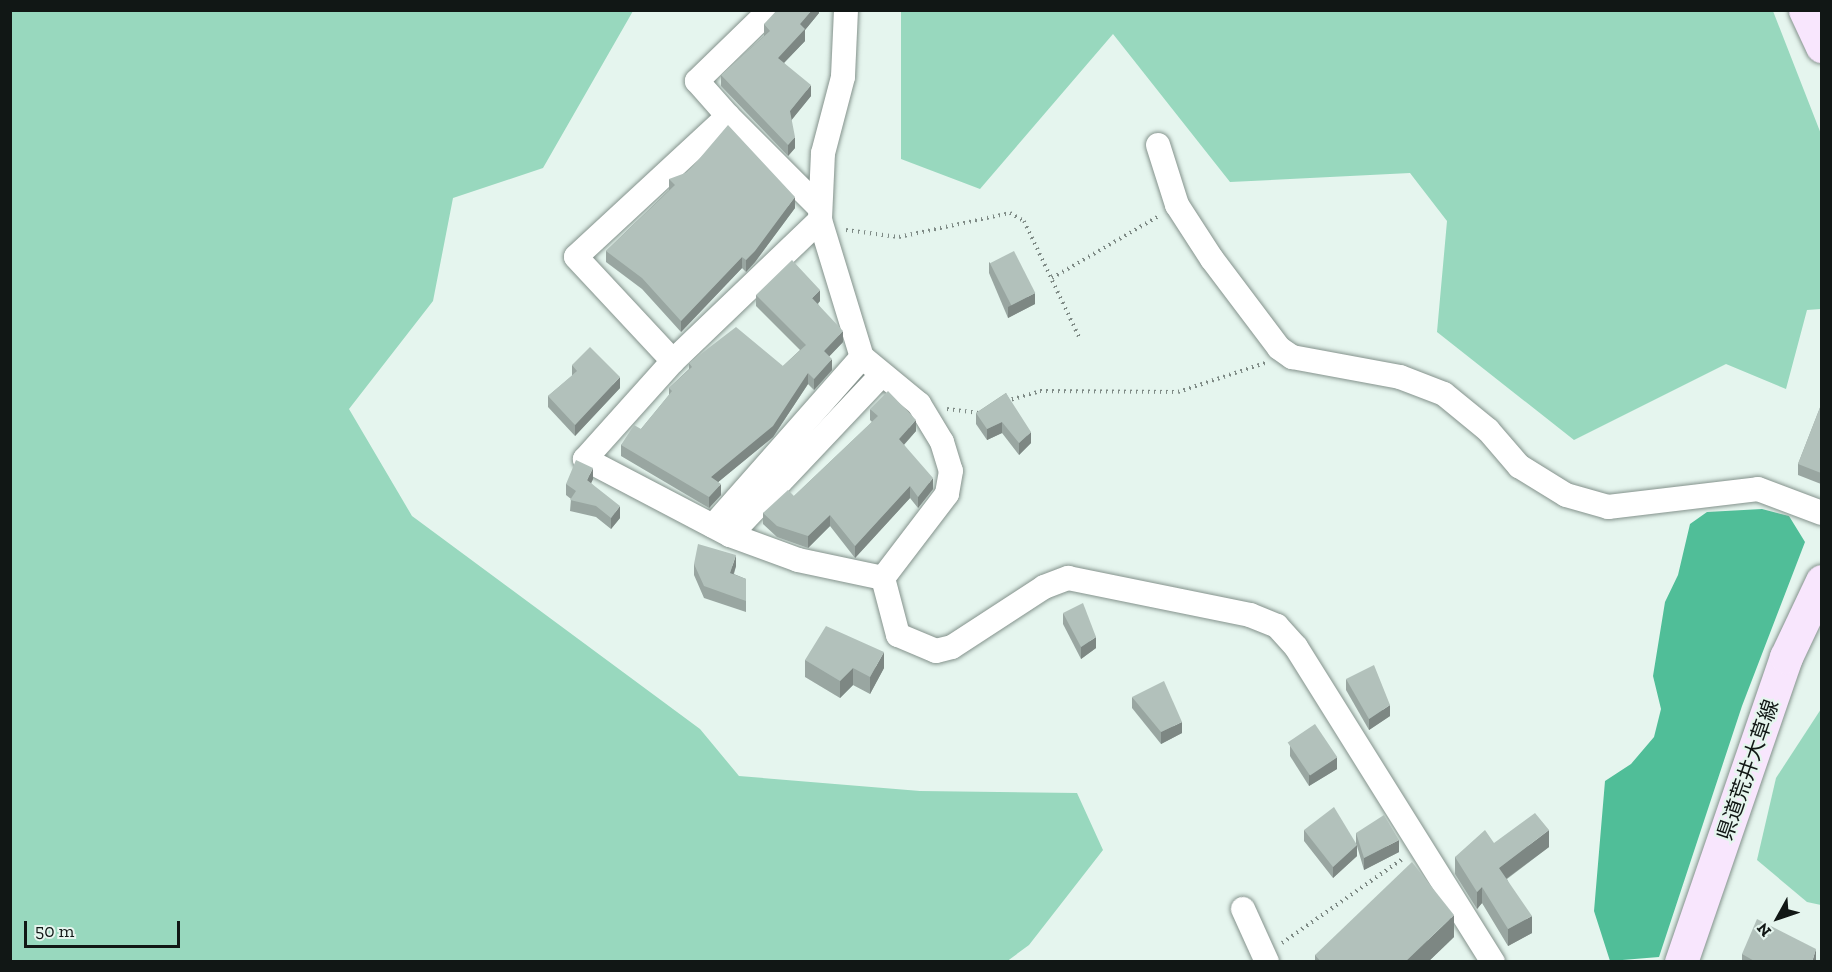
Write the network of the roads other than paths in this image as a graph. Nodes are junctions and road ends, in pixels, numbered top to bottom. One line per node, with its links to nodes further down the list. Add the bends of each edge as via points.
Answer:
1 (770, 10): 5 (street, via 697,81)
2 (846, 10): 7 (street, via 843,77 823,153)
3 (1805, 10): 4 (main road)
4 (1821, 46)
5 (728, 116): 7 (street); 9 (street, via 576,257)
6 (1158, 145): 11 (street, via 1177,205 1231,288 1288,355 1400,377 1444,394 1488,430 1519,466 1566,495 1608,507 1758,489)
7 (821, 219): 8 (street); 9 (street)
8 (862, 357): 10 (street); 12 (street)
9 (673, 361): 12 (street, via 585,459)
10 (882, 374): 12 (street); 13 (street, via 923,411 948,462 947,495)
11 (1821, 513)
12 (721, 530): 13 (street, via 798,561)
13 (883, 578): 17 (street, via 898,635 936,651 952,647 1044,587 1068,578 1250,615 1276,626 1314,675 1418,849)
14 (1821, 581): 18 (main road, 県道荒井大草線, via 1786,657)
15 (1243, 909): 16 (street)
16 (1267, 958)
17 (1493, 962)
18 (1681, 962)

